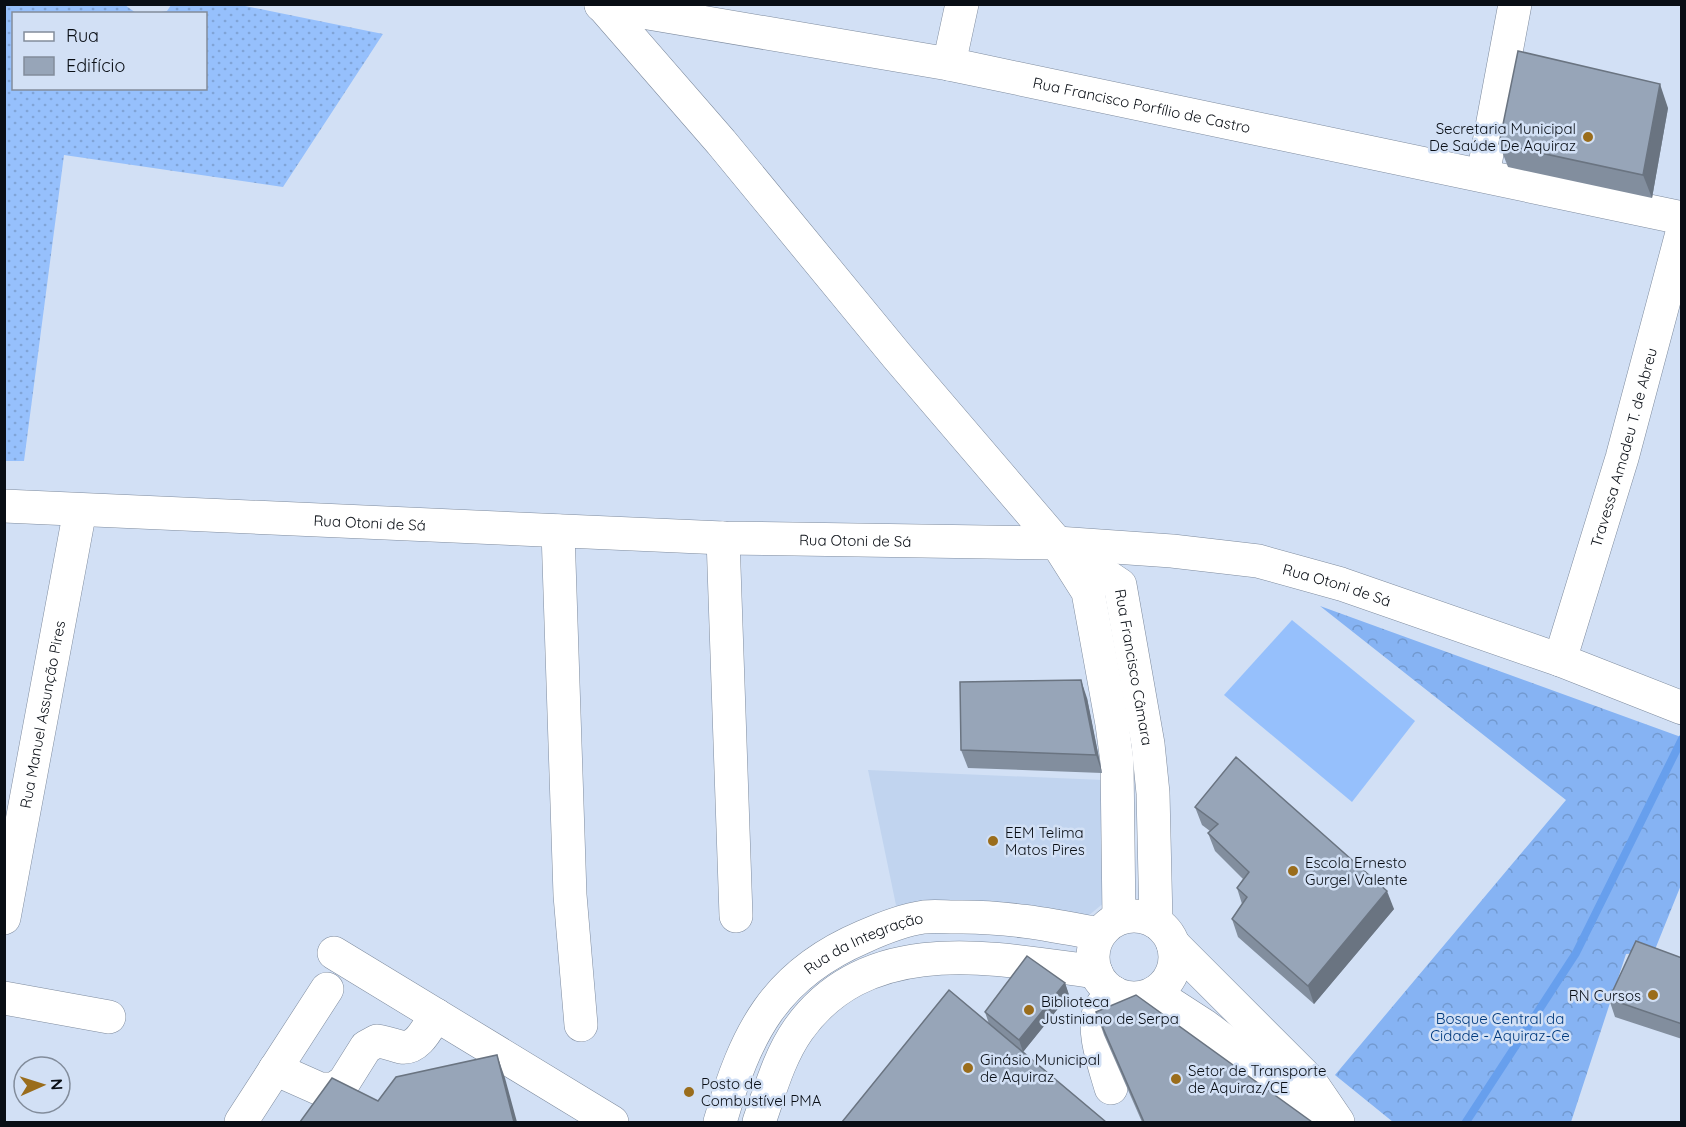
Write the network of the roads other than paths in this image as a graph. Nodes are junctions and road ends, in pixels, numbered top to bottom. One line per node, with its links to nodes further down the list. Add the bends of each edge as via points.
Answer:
1 (962, 4): 4 (street)
2 (1515, 4): 5 (street)
3 (601, 5): 4 (street, Rua Francisco Porfílio de Castro); 12 (street, Rua Francisco Porfílio de Castro)
4 (949, 64): 5 (street, Rua Francisco Porfílio de Castro)
5 (1483, 175): 6 (street, Rua Francisco Porfílio de Castro)
6 (1682, 218)
7 (1682, 234): 13 (street, Travessa Amadeu T. de Abreu, via 1622,458)
8 (4, 506): 9 (street, Rua Otoni de Sá)
9 (80, 510): 10 (street, Rua Otoni de Sá); 16 (street, Rua Manuel Assunção Pires)
10 (558, 531): 11 (street, Rua Otoni de Sá); 26 (street, via 570,895)
11 (723, 538): 12 (street, Rua Otoni de Sá); 15 (street)
12 (1057, 543): 13 (street, Rua Otoni de Sá, via 1172,550 1258,561 1341,585); 17 (street, Rua Francisco Câmara, via 1088,592 1112,724 1119,804); 18 (street, Rua Francisco Câmara, via 1120,585 1148,744)
13 (1560, 660): 14 (street, Rua Otoni de Sá)
14 (1682, 708)
15 (736, 916)
16 (4, 918)
17 (1109, 926): 18 (street, via 1131,915 1144,916); 20 (street, via 1094,946 1093,959); 31 (street, Rua da Integração, via 990,916 925,917 894,924 842,946 800,974 773,1001 746,1047)
18 (1164, 933): 22 (street, via 1172,972); 33 (street, via 1310,1081)
19 (334, 953): 24 (street)
20 (1104, 982): 22 (street, via 1126,997); 28 (street, via 1098,1038); 32 (street, Rua da Integração, via 1008,960 939,957 900,962 875,971 830,996 797,1031 783,1056)
21 (327, 989): 27 (street)
22 (1154, 993): 33 (street, via 1205,1026 1325,1118)
23 (4, 998): 25 (street)
24 (436, 1015): 27 (street, via 415,1044 402,1047 377,1041 366,1047 344,1082 334,1089 321,1089); 30 (street)
25 (109, 1017)
26 (581, 1025)
27 (275, 1069): 29 (street)
28 (1111, 1088)
29 (241, 1122)
30 (612, 1122)
31 (720, 1122)
32 (759, 1122)
33 (1337, 1122)

